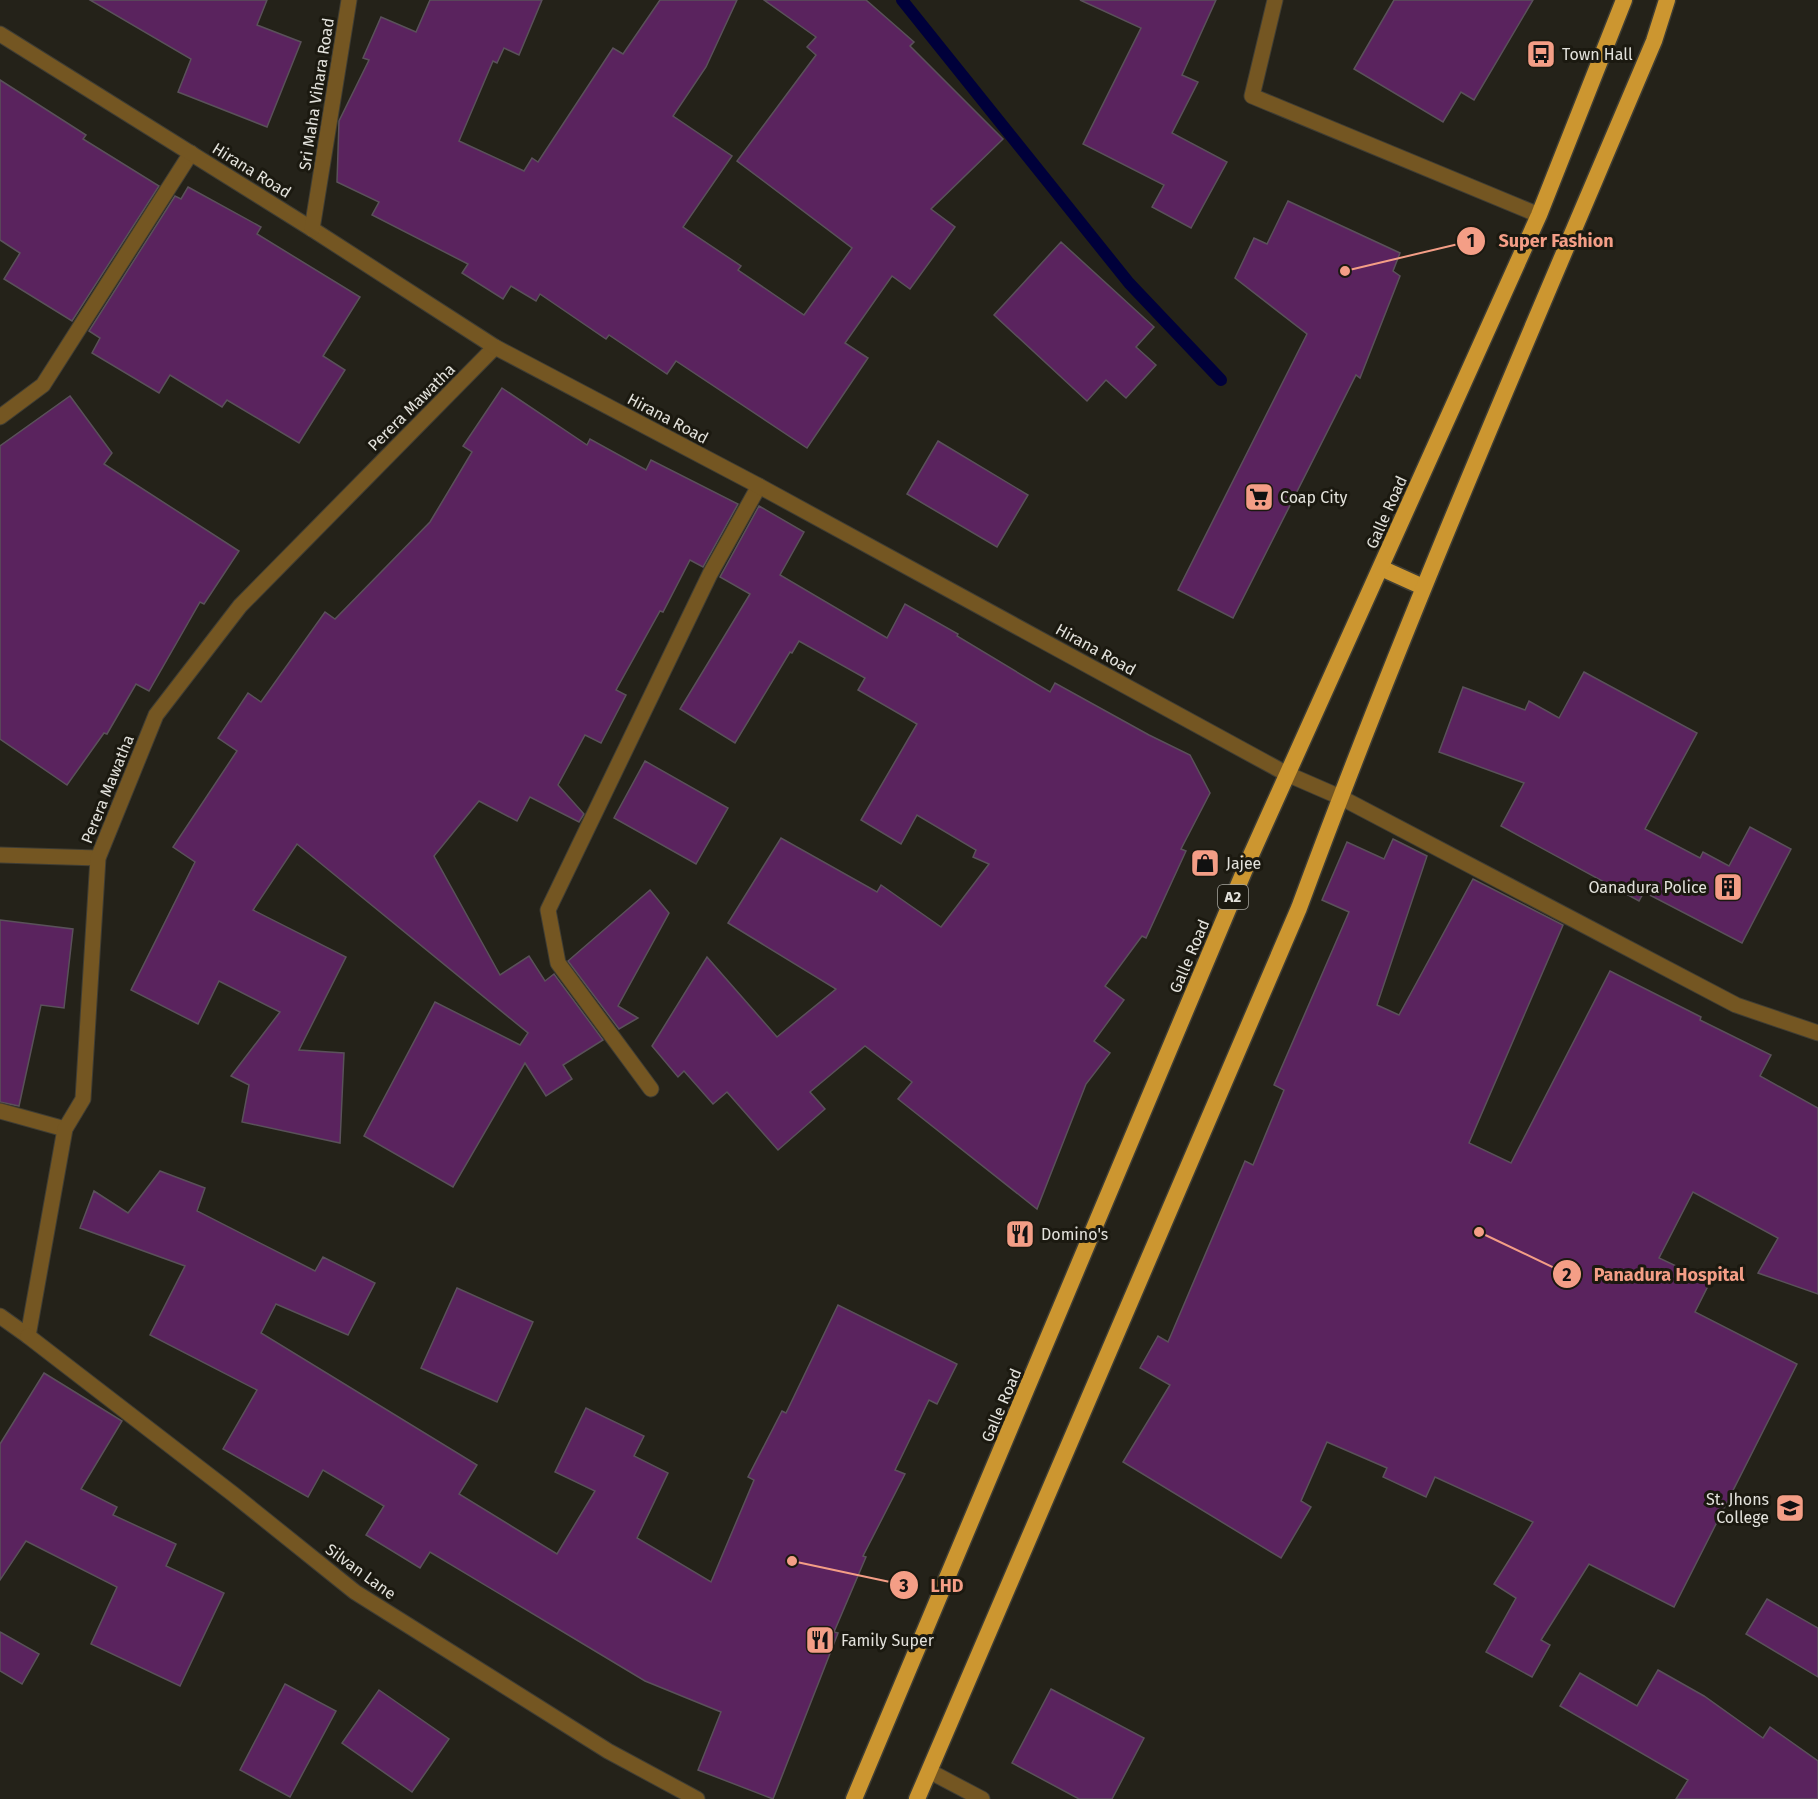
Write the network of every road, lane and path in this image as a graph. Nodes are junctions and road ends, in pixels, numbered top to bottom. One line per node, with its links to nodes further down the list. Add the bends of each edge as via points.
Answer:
1 (349, 0): 8 (street, Sri Maha Vihara Road)
2 (1275, 0): 7 (street, via 1252,96)
3 (1624, 0): 7 (highway, Galle Road / A2)
4 (1667, 0): 13 (highway, via 1654,41)
5 (0, 34): 6 (street, Hirana Road)
6 (191, 153): 8 (street, Hirana Road); 10 (street, via 43,385)
7 (1539, 215): 12 (highway, Galle Road / A2)
8 (312, 229): 9 (street, Hirana Road)
9 (495, 346): 11 (street, Hirana Road); 17 (street, Perera Mawatha, via 240,606 156,716)
10 (0, 417)
11 (759, 486): 14 (street, Hirana Road); 19 (street, via 710,574 548,910 558,963)
12 (1381, 568): 13 (highway); 14 (highway, Galle Road / A2)
13 (1423, 586): 15 (highway)
14 (1287, 774): 15 (street, Hirana Road); 26 (highway, Galle Road / A2)
15 (1340, 796): 18 (street, Hirana Road, via 1736,1005); 24 (highway, via 1299,909)
16 (0, 855): 17 (street)
17 (98, 858): 21 (street, Perera Mawatha, via 83,1099)
18 (1818, 1033)
19 (651, 1089)
20 (0, 1111): 21 (street)
21 (65, 1129): 23 (street, Perera Mawatha)
22 (0, 1316): 23 (street)
23 (28, 1336): 25 (street, Silvan Lane, via 355,1592 608,1751)
24 (929, 1771): 27 (highway); 28 (street)
25 (696, 1799)
26 (854, 1799)
27 (917, 1799)
28 (982, 1799)

